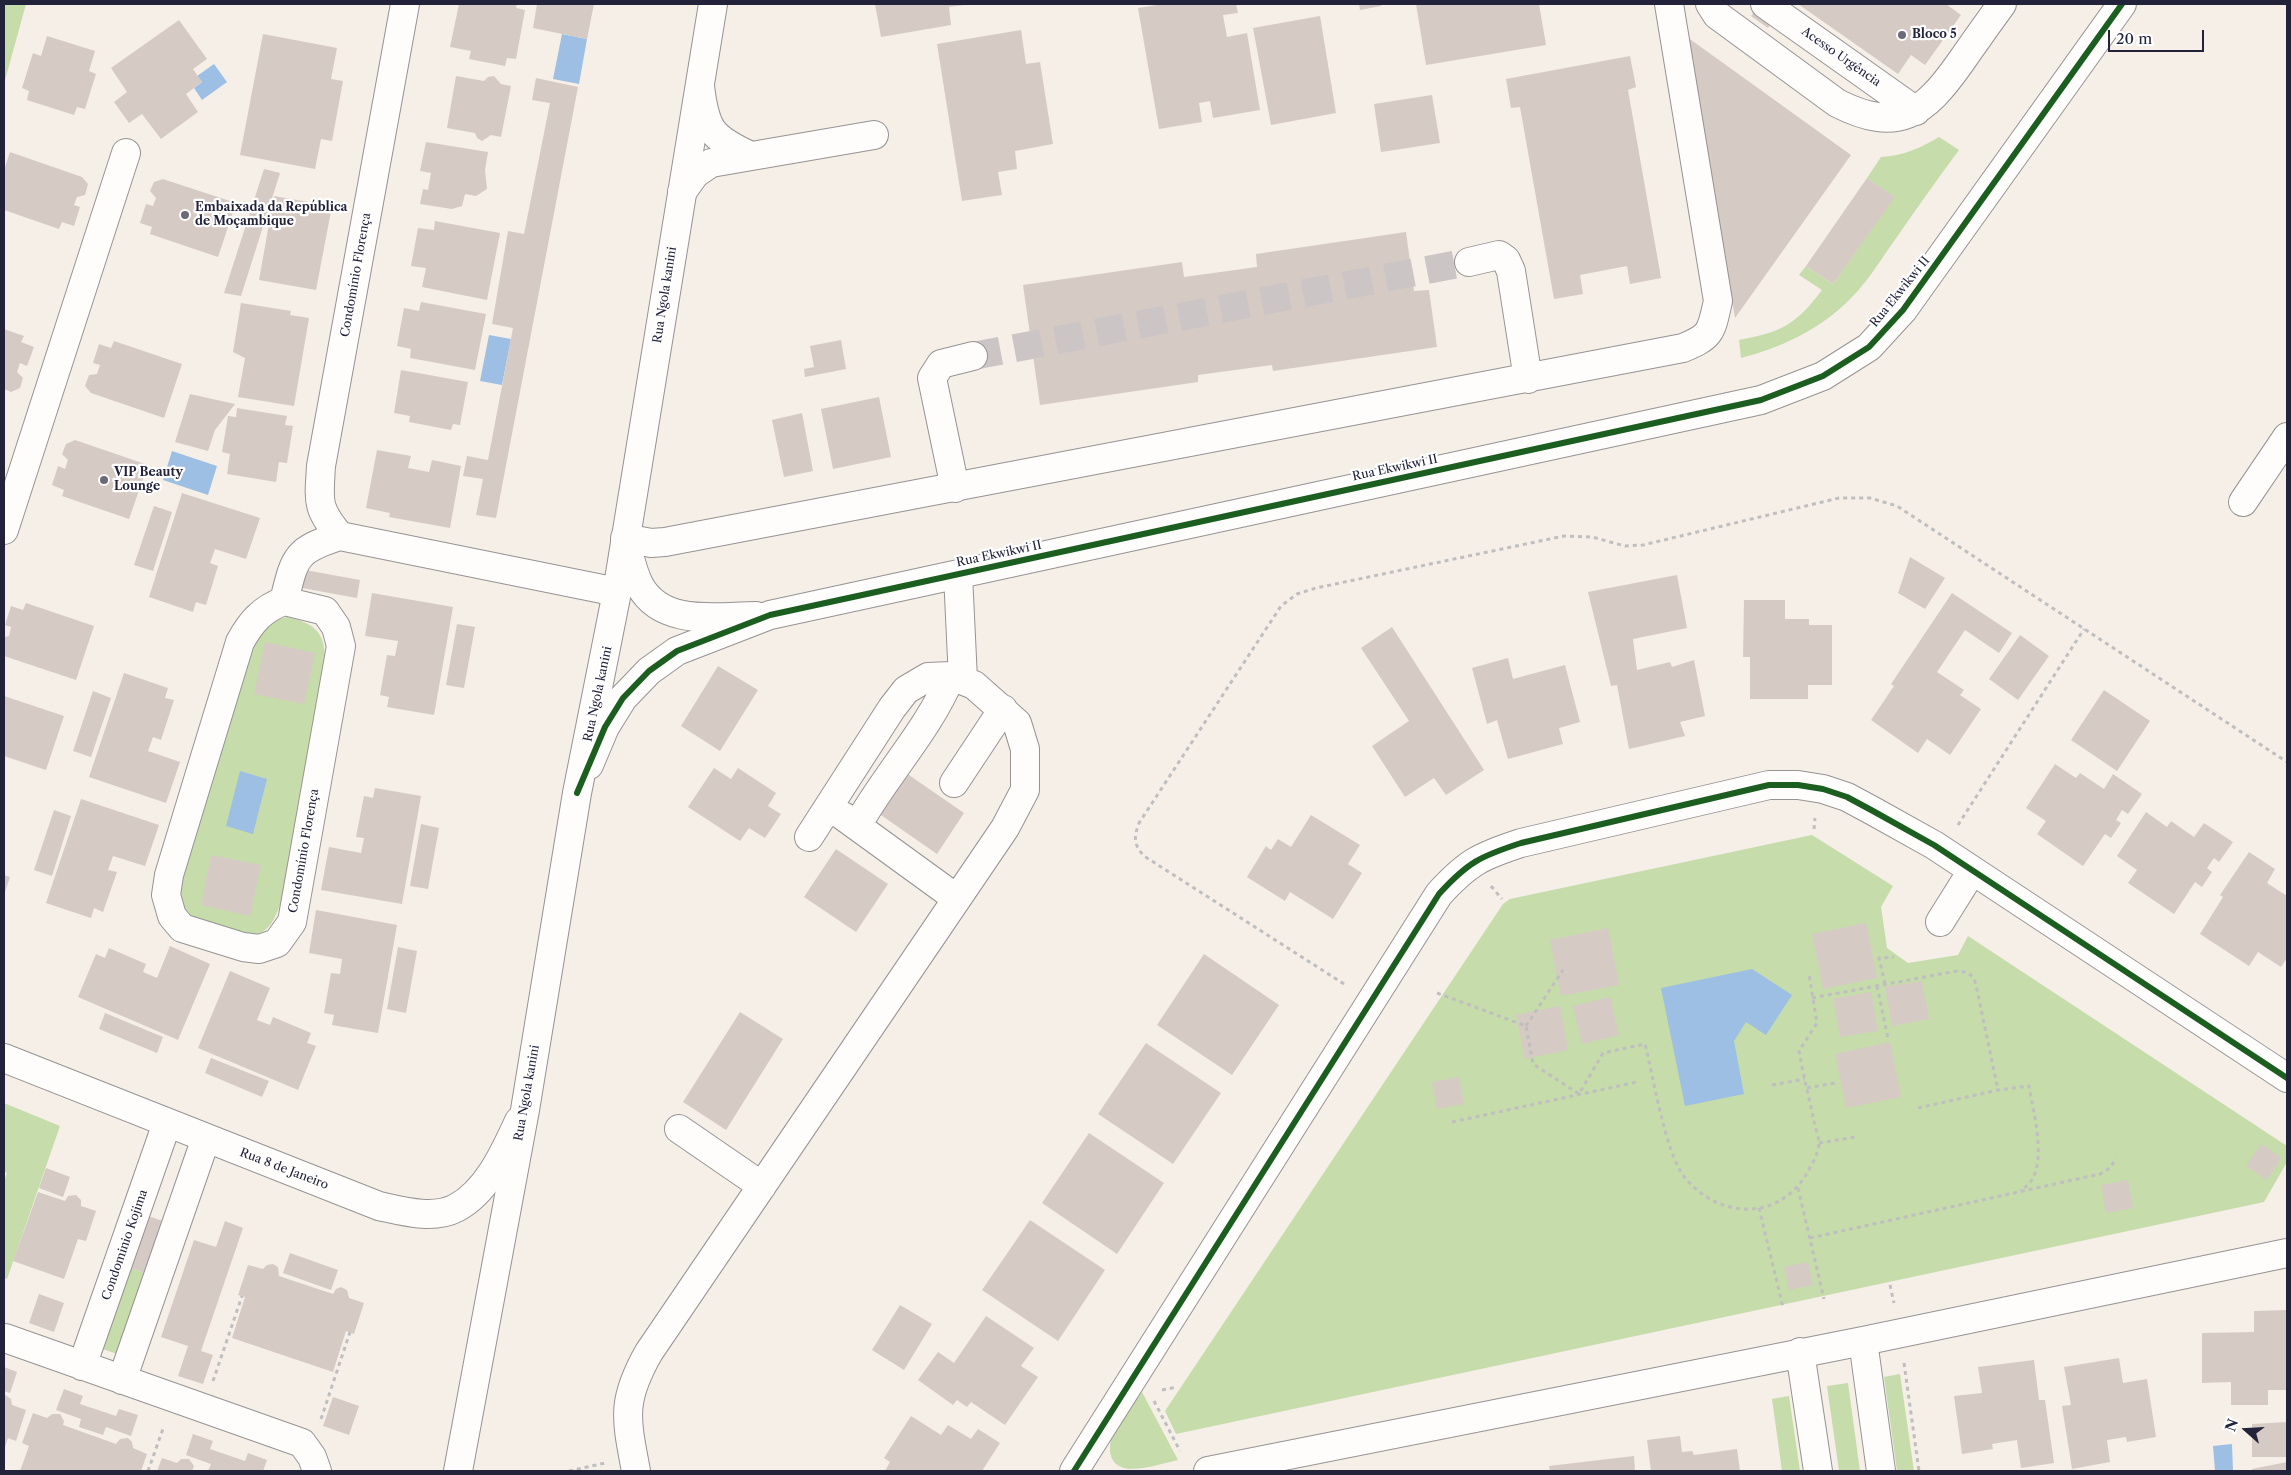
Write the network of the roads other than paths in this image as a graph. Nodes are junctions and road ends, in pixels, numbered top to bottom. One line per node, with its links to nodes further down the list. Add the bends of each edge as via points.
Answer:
1 (714, 4): 8 (street, Rua Ngola kanini)
2 (1669, 4): 16 (street, via 1718,302 1713,325 1704,340 1683,348)
3 (1710, 4): 9 (street, via 1717,16 1837,103 1858,114 1880,118 1906,116)
4 (1765, 4): 9 (street, Acesso Urgência)
5 (2002, 4): 9 (street, via 1942,89)
6 (2122, 4): 23 (street, Rua Ekwikwi II, via 1903,310 1869,347 1823,376 1761,400)
7 (397, 5): 21 (street, Condomínio Florença, via 321,466 319,496 324,517)
8 (700, 84): 12 (street, via 703,114 712,132 730,147); 13 (street, Rua Ngola kanini)
9 (1916, 111)
10 (874, 135): 12 (street)
11 (126, 153): 20 (street)
12 (750, 156): 13 (street, via 712,162 694,174)
13 (682, 192): 22 (street, Rua Ngola kanini)
14 (1469, 262): 16 (street, via 1499,255 1506,260 1511,271)
15 (973, 356): 18 (street, via 941,364 932,378)
16 (1528, 378): 18 (street)
17 (2287, 437): 19 (street)
18 (955, 488): 22 (street, via 665,542)
19 (2242, 502)
20 (4, 530)
21 (340, 536): 24 (street); 25 (street, via 312,545 293,564)
22 (625, 538): 24 (street, Rua Ngola kanini); 26 (street, Rua Ekwikwi II, via 640,586 650,599 666,610 684,617)
23 (958, 574): 26 (street, Rua Ekwikwi II); 27 (street)
24 (617, 592): 30 (street, Rua Ngola kanini)
25 (284, 601): 25 (street, Condomínio Florença, via 325,611 336,627 341,646 292,922 277,943 243,948 182,928 172,916 166,895 169,875 240,642 250,624 268,607)
26 (770, 615): 30 (street, Rua Ekwikwi II, via 678,652 649,671 623,698 605,727)
27 (957, 678): 28 (street, via 974,685); 31 (street, via 928,677 906,690); 32 (street)
28 (1002, 709): 29 (street); 35 (street, via 1017,723 1025,749 1025,790 1005,828)
29 (954, 783)
30 (577, 793): 39 (street, Rua Ngola kanini)
31 (829, 806): 32 (street); 33 (street)
32 (857, 826): 35 (street)
33 (809, 837)
34 (1972, 871): 36 (street); 38 (street); 53 (street, via 1847,797 1798,785 1769,785 1521,842 1487,854 1461,870 1439,894)
35 (956, 898): 43 (street)
36 (1940, 922)
37 (4, 1058): 40 (street, Rua 8 de Janeiro)
38 (2287, 1078)
39 (525, 1110): 42 (street, Rua 8 de Janeiro, via 503,1154 476,1192 455,1208 435,1213 411,1213 379,1206); 51 (street, Rua Ngola kanini)
40 (167, 1123): 42 (street, Rua 8 de Janeiro); 48 (street, Condominio Kojima)
41 (679, 1129): 43 (street)
42 (206, 1138): 49 (street)
43 (762, 1186): 52 (street, via 649,1352 635,1378 627,1405)
44 (2287, 1253): 46 (street)
45 (5, 1338): 48 (street)
46 (1863, 1341): 47 (street); 56 (street)
47 (1800, 1352): 54 (street); 55 (street)
48 (82, 1366): 49 (street)
49 (122, 1380): 50 (street, via 302,1442)
50 (317, 1471)
51 (458, 1471)
52 (636, 1471)
53 (1074, 1471)
54 (1208, 1471)
55 (1818, 1471)
56 (1882, 1471)

